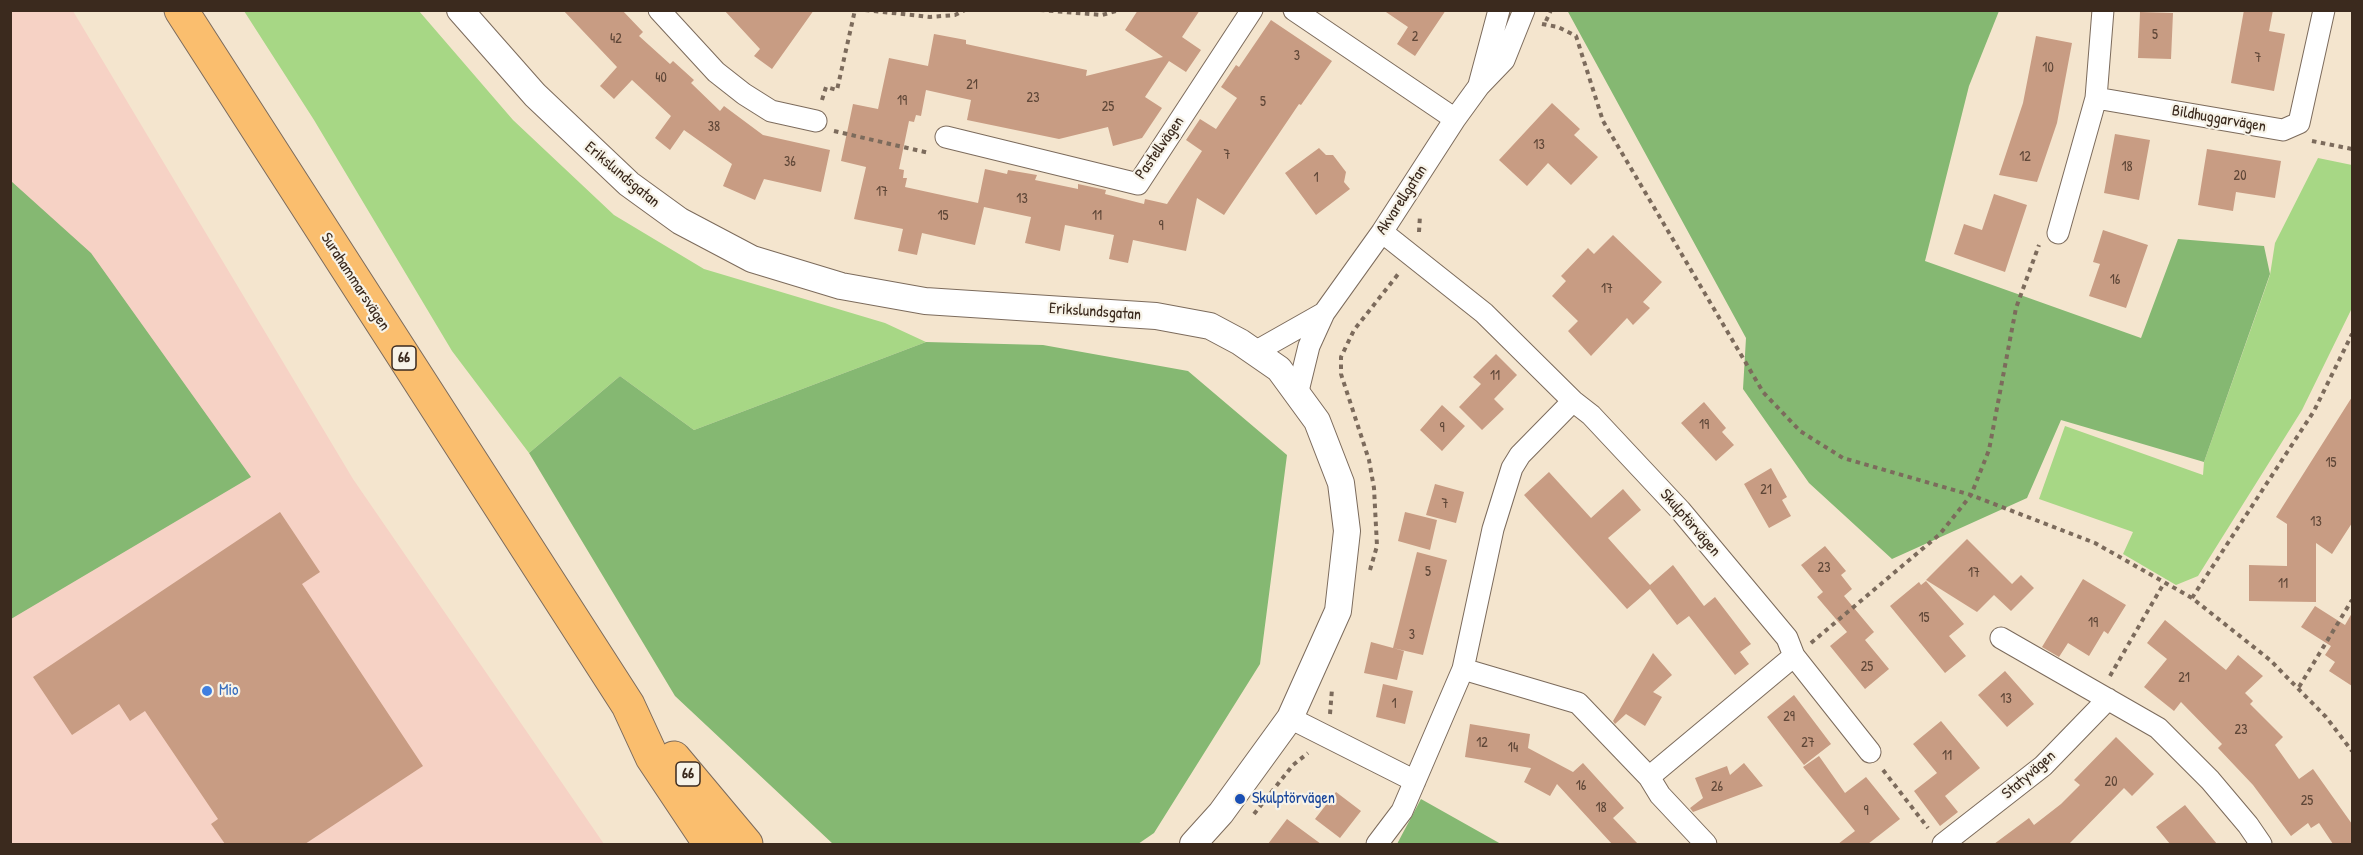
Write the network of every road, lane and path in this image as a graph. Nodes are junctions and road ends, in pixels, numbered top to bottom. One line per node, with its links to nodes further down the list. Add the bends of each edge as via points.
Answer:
1 (181, 10): 42 (main road, Surahammarsvägen / 66)
2 (460, 10): 29 (street, Erikslundsgatan, via 535,95 629,184 680,221 752,259 841,286 925,301 1156,316 1210,326)
3 (659, 10): 19 (street, via 716,72 744,94 771,111)
4 (855, 10): 19 (path, via 837,90 826,87)
5 (865, 10): 6 (path, via 930,17)
6 (965, 10)
7 (1040, 10): 8 (path, via 1102,15)
8 (1120, 10)
9 (1252, 10): 21 (street, Pastellvägen, via 1138,184)
10 (1294, 10): 18 (street)
11 (1499, 10): 16 (street, Akvarellgatan)
12 (1524, 10): 16 (street, Akvarellgatan, via 1504,60)
13 (2103, 10): 17 (street)
14 (2324, 10): 20 (street, Bildhuggarvägen, via 2299,123)
15 (1538, 35): 33 (path, via 1544,25 1576,36 1603,121 1763,392 1792,424 1843,458)
16 (1479, 86): 18 (street, Akvarellgatan)
17 (2096, 98): 20 (street, Bildhuggarvägen); 25 (street)
18 (1455, 119): 24 (street, Akvarellgatan)
19 (816, 121): 21 (path, via 822,128 936,154)
20 (2283, 130): 22 (path, via 2308,141)
21 (946, 137)
22 (2352, 149)
23 (1420, 213): 26 (path, via 1419,239)
24 (1382, 232): 26 (street, Skulptörvägen); 27 (street, Akvarellgatan)
25 (2058, 233): 33 (path, via 2042,237 2016,308 1989,450)
26 (1411, 254): 30 (path, via 1354,330 1341,357); 32 (street, Skulptörvägen, via 1484,313)
27 (1324, 313): 29 (street, Akvarellgatan); 31 (street, Akvarellgatan, via 1309,346)
28 (2352, 334): 35 (path, via 2314,411)
29 (1255, 352): 31 (street, Erikslundsgatan, via 1279,369)
30 (1341, 374)
31 (1298, 392): 43 (street, Erikslundsgatan, via 1323,432 1341,483 1347,531 1338,611)
32 (1573, 401): 38 (street, Skulptörvägen, via 1591,415 1680,510 1787,638); 39 (street, via 1512,468 1493,529)
33 (1971, 495): 34 (path, via 2095,543); 38 (path, via 1933,540)
34 (2164, 583): 35 (path); 41 (path, via 2107,681)
35 (2192, 598): 40 (path)
36 (2352, 600): 40 (path)
37 (2001, 638): 41 (street)
38 (1794, 656): 45 (street, Skulptörvägen); 46 (street)
39 (1463, 669): 46 (street, via 1578,703); 47 (street)
40 (2299, 687): 44 (path)
41 (2108, 699): 48 (street, Statyvägen, via 2043,766); 54 (street, via 2158,728 2210,780)
42 (628, 705): 49 (main road, Surahammarsvägen / 66, via 652,757); 50 (main road, Surahammarsvägen / 66)
43 (1290, 718): 47 (street); 51 (street, Erikslundsgatan, via 1221,813)
44 (2352, 751)
45 (1870, 753): 48 (path)
46 (1649, 777): 53 (street, via 1660,795)
47 (1414, 781): 52 (street, via 1402,811)
48 (1938, 840)
49 (710, 844)
50 (746, 844)
51 (1193, 844)
52 (1377, 844)
53 (1706, 844)
54 (2261, 844)

